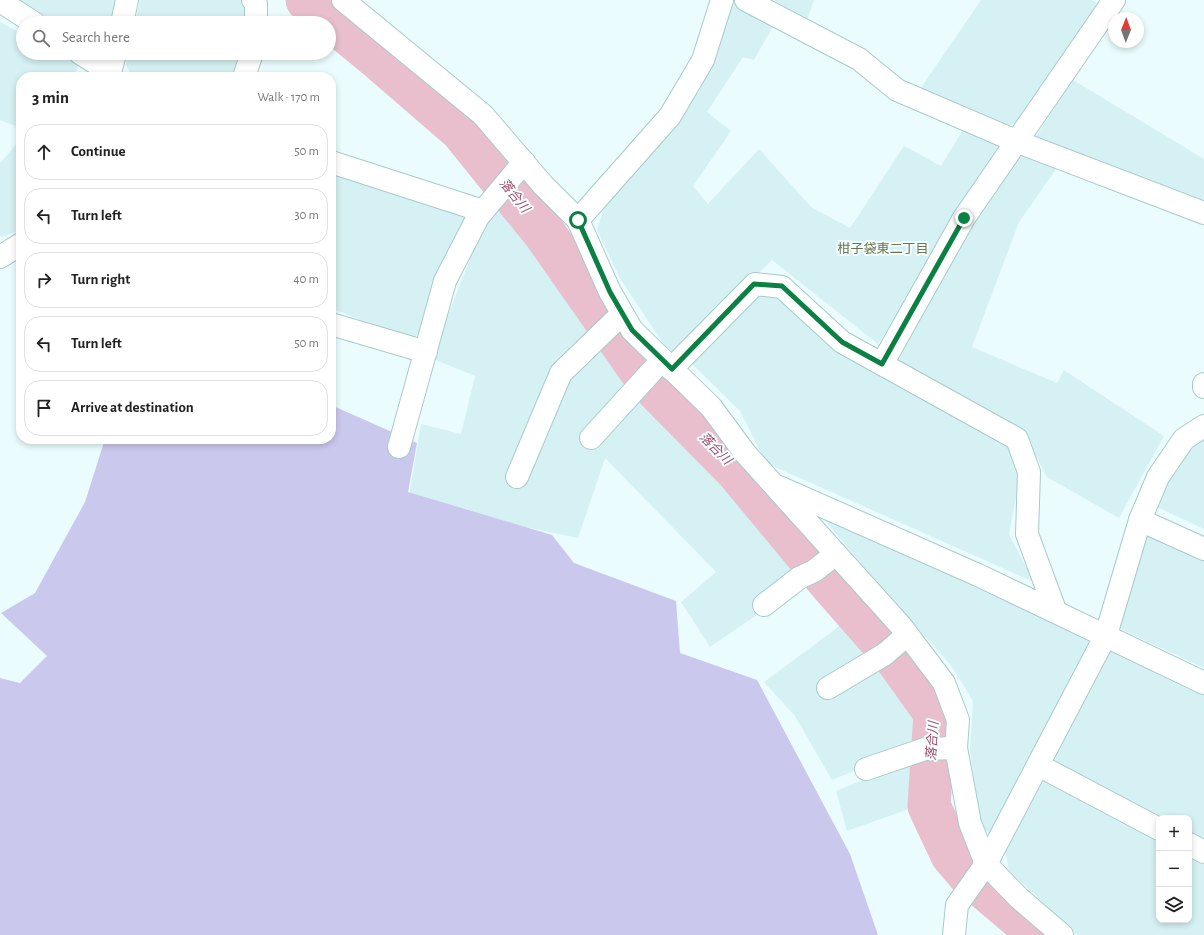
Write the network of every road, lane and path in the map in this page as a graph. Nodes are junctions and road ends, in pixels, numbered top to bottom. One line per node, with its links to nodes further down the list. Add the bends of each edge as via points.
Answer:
1 (127, 0): 9 (street)
2 (253, 0): 10 (street, via 256,4)
3 (343, 0): 16 (street, via 483,115)
4 (722, 0): 20 (street, via 703,60 670,116)
5 (746, 0): 15 (street, via 859,59 897,90)
6 (1114, 0): 15 (street)
7 (0, 1): 8 (street)
8 (23, 16)
9 (124, 16)
10 (256, 16)
11 (95, 60): 13 (street)
12 (250, 60): 14 (street)
13 (112, 68)
14 (246, 72)
15 (1018, 142): 19 (street); 26 (street, via 964,218)
16 (524, 162): 18 (street); 20 (street)
17 (336, 164): 18 (street)
18 (483, 212): 25 (street, via 478,217 445,282)
19 (1204, 213)
20 (578, 220): 23 (street, via 610,292)
21 (16, 247): 22 (street)
22 (0, 257)
23 (613, 323): 27 (street, via 632,330); 31 (street, via 561,373)
24 (336, 325): 25 (street)
25 (426, 352): 30 (street)
26 (882, 364): 27 (street, via 842,342 782,286 754,284); 37 (street, via 1017,439 1029,472 1027,534)
27 (662, 366): 29 (street, via 637,386); 32 (street, via 711,407)
28 (1204, 426): 33 (street, via 1184,439 1158,477)
29 (591, 438)
30 (399, 447)
31 (517, 477)
32 (772, 484): 35 (street); 37 (street)
33 (1140, 520): 34 (street); 38 (street)
34 (1204, 549)
35 (827, 561): 36 (street, via 799,578); 39 (street)
36 (764, 605)
37 (1055, 610): 38 (street)
38 (1106, 635): 40 (street); 43 (street)
39 (897, 643): 41 (street); 42 (street, via 944,683 958,720)
40 (1204, 683)
41 (828, 688)
42 (953, 748): 44 (street, via 925,749); 48 (street, via 970,823)
43 (1038, 765): 45 (street); 48 (street)
44 (866, 769)
45 (1156, 827)
46 (1192, 846): 47 (street)
47 (1204, 852)
48 (986, 864): 49 (street, via 957,905); 50 (street, via 1019,898)
49 (954, 935)
50 (1062, 935)

